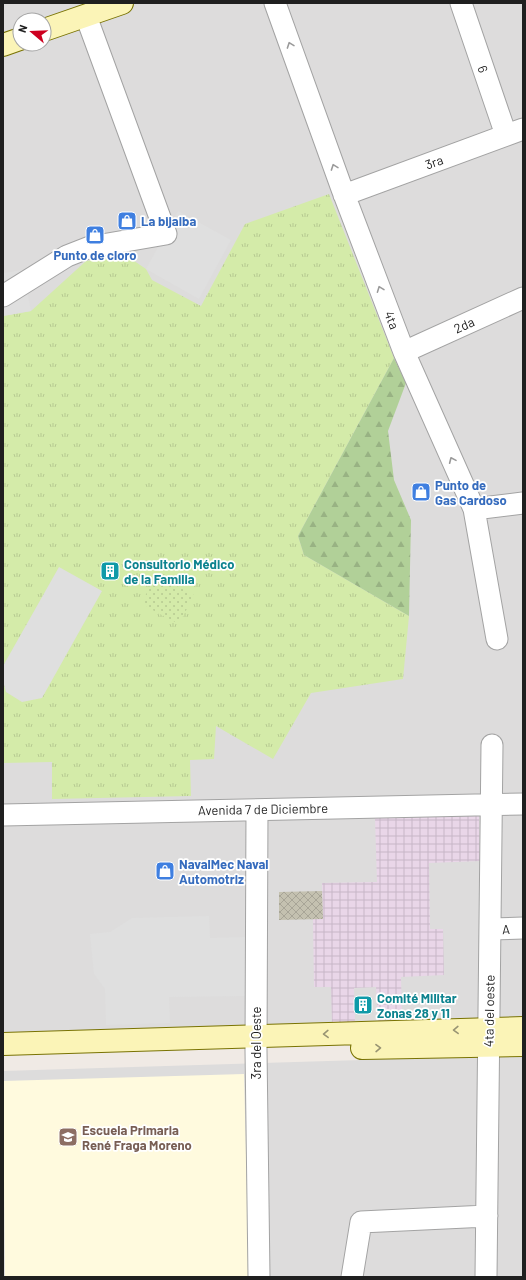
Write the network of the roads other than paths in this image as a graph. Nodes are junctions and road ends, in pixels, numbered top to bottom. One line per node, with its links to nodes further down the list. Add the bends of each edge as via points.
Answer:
1 (122, 3): 4 (main road)
2 (275, 3): 7 (street, 4ta, one-way to 2)
3 (461, 3): 6 (street, 6)
4 (86, 16): 5 (main road); 8 (street, via 166,234 90,247 67,256)
5 (52, 27)
6 (514, 132): 7 (street, 3ra)
7 (344, 195): 10 (street, 4ta, one-way to 7)
8 (3, 296)
9 (523, 298): 10 (street, 2da)
10 (404, 352): 12 (street, 4ta, one-way to 10)
11 (523, 503): 12 (street)
12 (474, 509): 13 (street, 4ta)
13 (497, 639)
14 (492, 745): 16 (street, 4ta del oeste)
15 (523, 804): 16 (street, Avenida 7 de Diciembre)
16 (491, 805): 17 (street, Avenida 7 de Diciembre); 20 (street, 4ta del oeste)
17 (257, 810): 18 (street, Avenida 7 de Diciembre); 23 (street, 3ra del Oeste)
18 (3, 815)
19 (523, 928): 20 (street, A)
20 (490, 929): 22 (street, 4ta del oeste)
21 (523, 1028): 22 (main road)
22 (489, 1037): 23 (main road); 25 (main road); 27 (street, 4ta del oeste)
23 (256, 1043): 24 (main road); 26 (main road); 28 (street, 3ra del Oeste)
24 (3, 1044)
25 (523, 1044)
26 (3, 1056)
27 (487, 1216): 29 (street, via 361,1222); 30 (street, 4ta del oeste)
28 (258, 1277)
29 (352, 1277)
30 (486, 1277)

